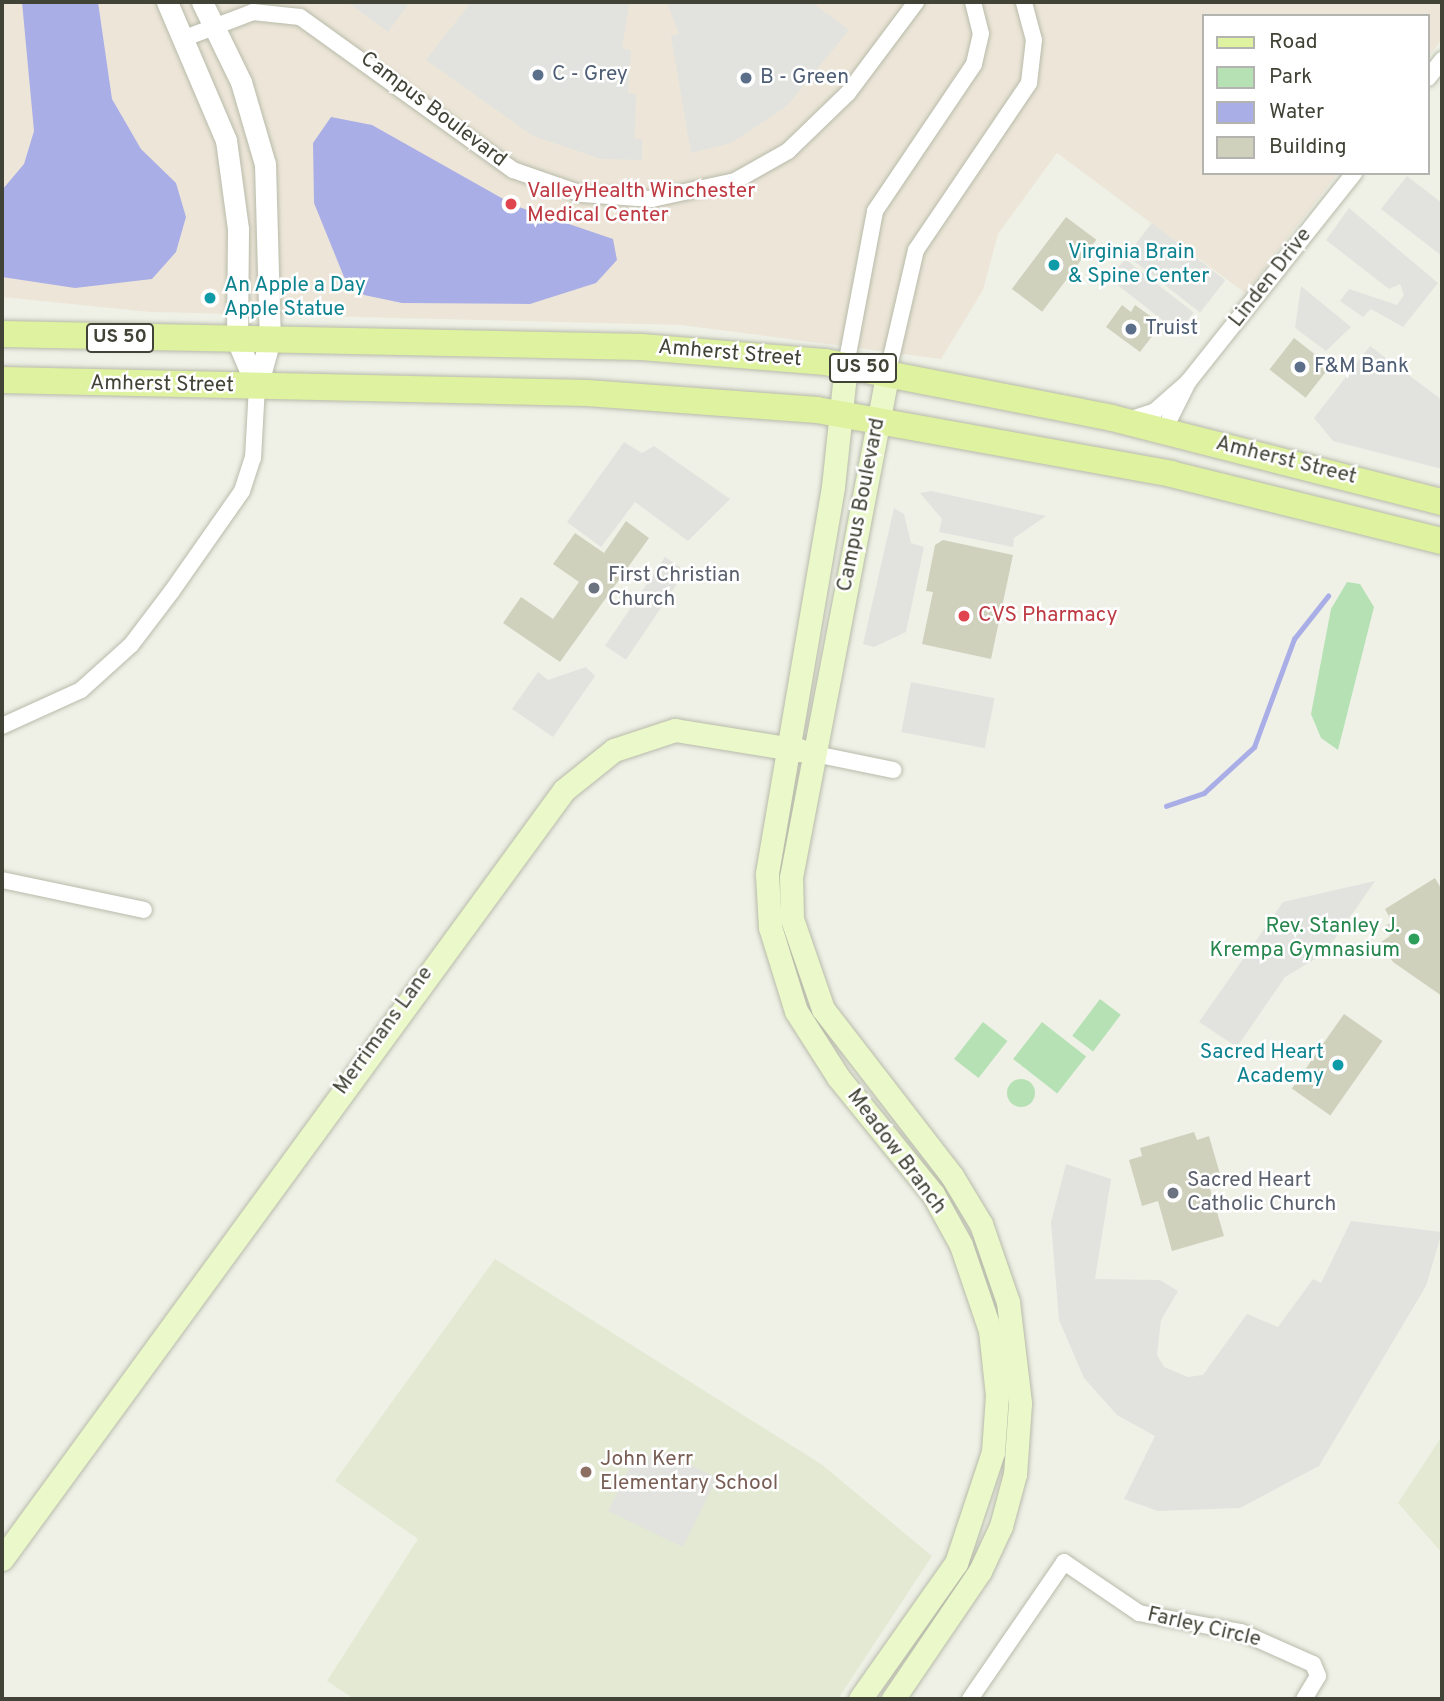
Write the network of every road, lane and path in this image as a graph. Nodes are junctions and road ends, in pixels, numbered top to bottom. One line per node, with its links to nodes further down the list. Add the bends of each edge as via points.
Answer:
1 (167, 2): 7 (street)
2 (202, 2): 6 (street)
3 (916, 2): 6 (street, Campus Boulevard, via 848,93 788,151 735,181 652,199 582,194 513,170 300,17 253,12)
4 (973, 2): 14 (street, Campus Boulevard, via 981,34 974,64 875,211)
5 (1024, 2): 15 (street, Campus Boulevard, via 1034,40 1029,83 916,250 902,288)
6 (213, 25): 7 (street, Campus Boulevard); 12 (street, via 241,82 265,164)
7 (185, 38): 13 (street, via 219,114 235,181)
8 (1442, 60): 9 (street)
9 (1430, 75)
10 (1352, 175): 17 (street, Linden Drive)
11 (2, 334): 13 (main road, Amherst Street / US 50)
12 (270, 339): 13 (main road, Amherst Street / US 50); 14 (main road, Amherst Street / US 50, via 642,346); 18 (street)
13 (237, 340): 18 (street)
14 (846, 365): 15 (main road, Amherst Street / US 50); 19 (main road, Campus Boulevard)
15 (888, 371): 20 (main road, Campus Boulevard); 21 (main road, Amherst Street / US 50)
16 (2, 380): 18 (main road, Amherst Street / US 50)
17 (1188, 382): 21 (street, Linden Drive, via 1156,411); 22 (street, Linden Drive)
18 (257, 387): 19 (main road, Amherst Street / US 50, via 587,393); 28 (street, via 253,458 242,491 172,591 99,676 57,705)
19 (842, 415): 20 (main road, Amherst Street / US 50); 29 (main road, Campus Boulevard)
20 (879, 420): 24 (main road, Amherst Street / US 50); 30 (main road, Campus Boulevard)
21 (1124, 421): 22 (main road, Amherst Street / US 50)
22 (1164, 430): 23 (main road, Amherst Street / US 50); 24 (main road, via 1134,451)
23 (1214, 443): 25 (main road, via 1173,446); 26 (main road, Amherst Street / US 50)
24 (1062, 451): 25 (main road, Amherst Street / US 50)
25 (1143, 468): 27 (main road, Amherst Street / US 50)
26 (1442, 502)
27 (1442, 541)
28 (2, 726)
29 (786, 748): 30 (main road, Merrimans Lane); 34 (main road, Merrimans Lane, via 704,731 652,734 614,750 564,790); 35 (main road, Meadow Branch, via 767,874 779,970 838,1077 933,1194 961,1245 990,1330 997,1395 993,1452 956,1563)
30 (815, 754): 31 (street, Merrimans Lane); 36 (main road, Meadow Branch, via 791,877 792,919 805,968 859,1061 952,1175 981,1224 1008,1302 1017,1354 1020,1434 1000,1526 980,1571)
31 (893, 770)
32 (2, 880): 33 (street)
33 (144, 910)
34 (2, 1559)
35 (860, 1699)
36 (892, 1699)
37 (970, 1699): 38 (street, Farley Circle, via 1064,1562 1139,1613 1241,1632 1313,1664 1318,1676)
38 (1304, 1699)

